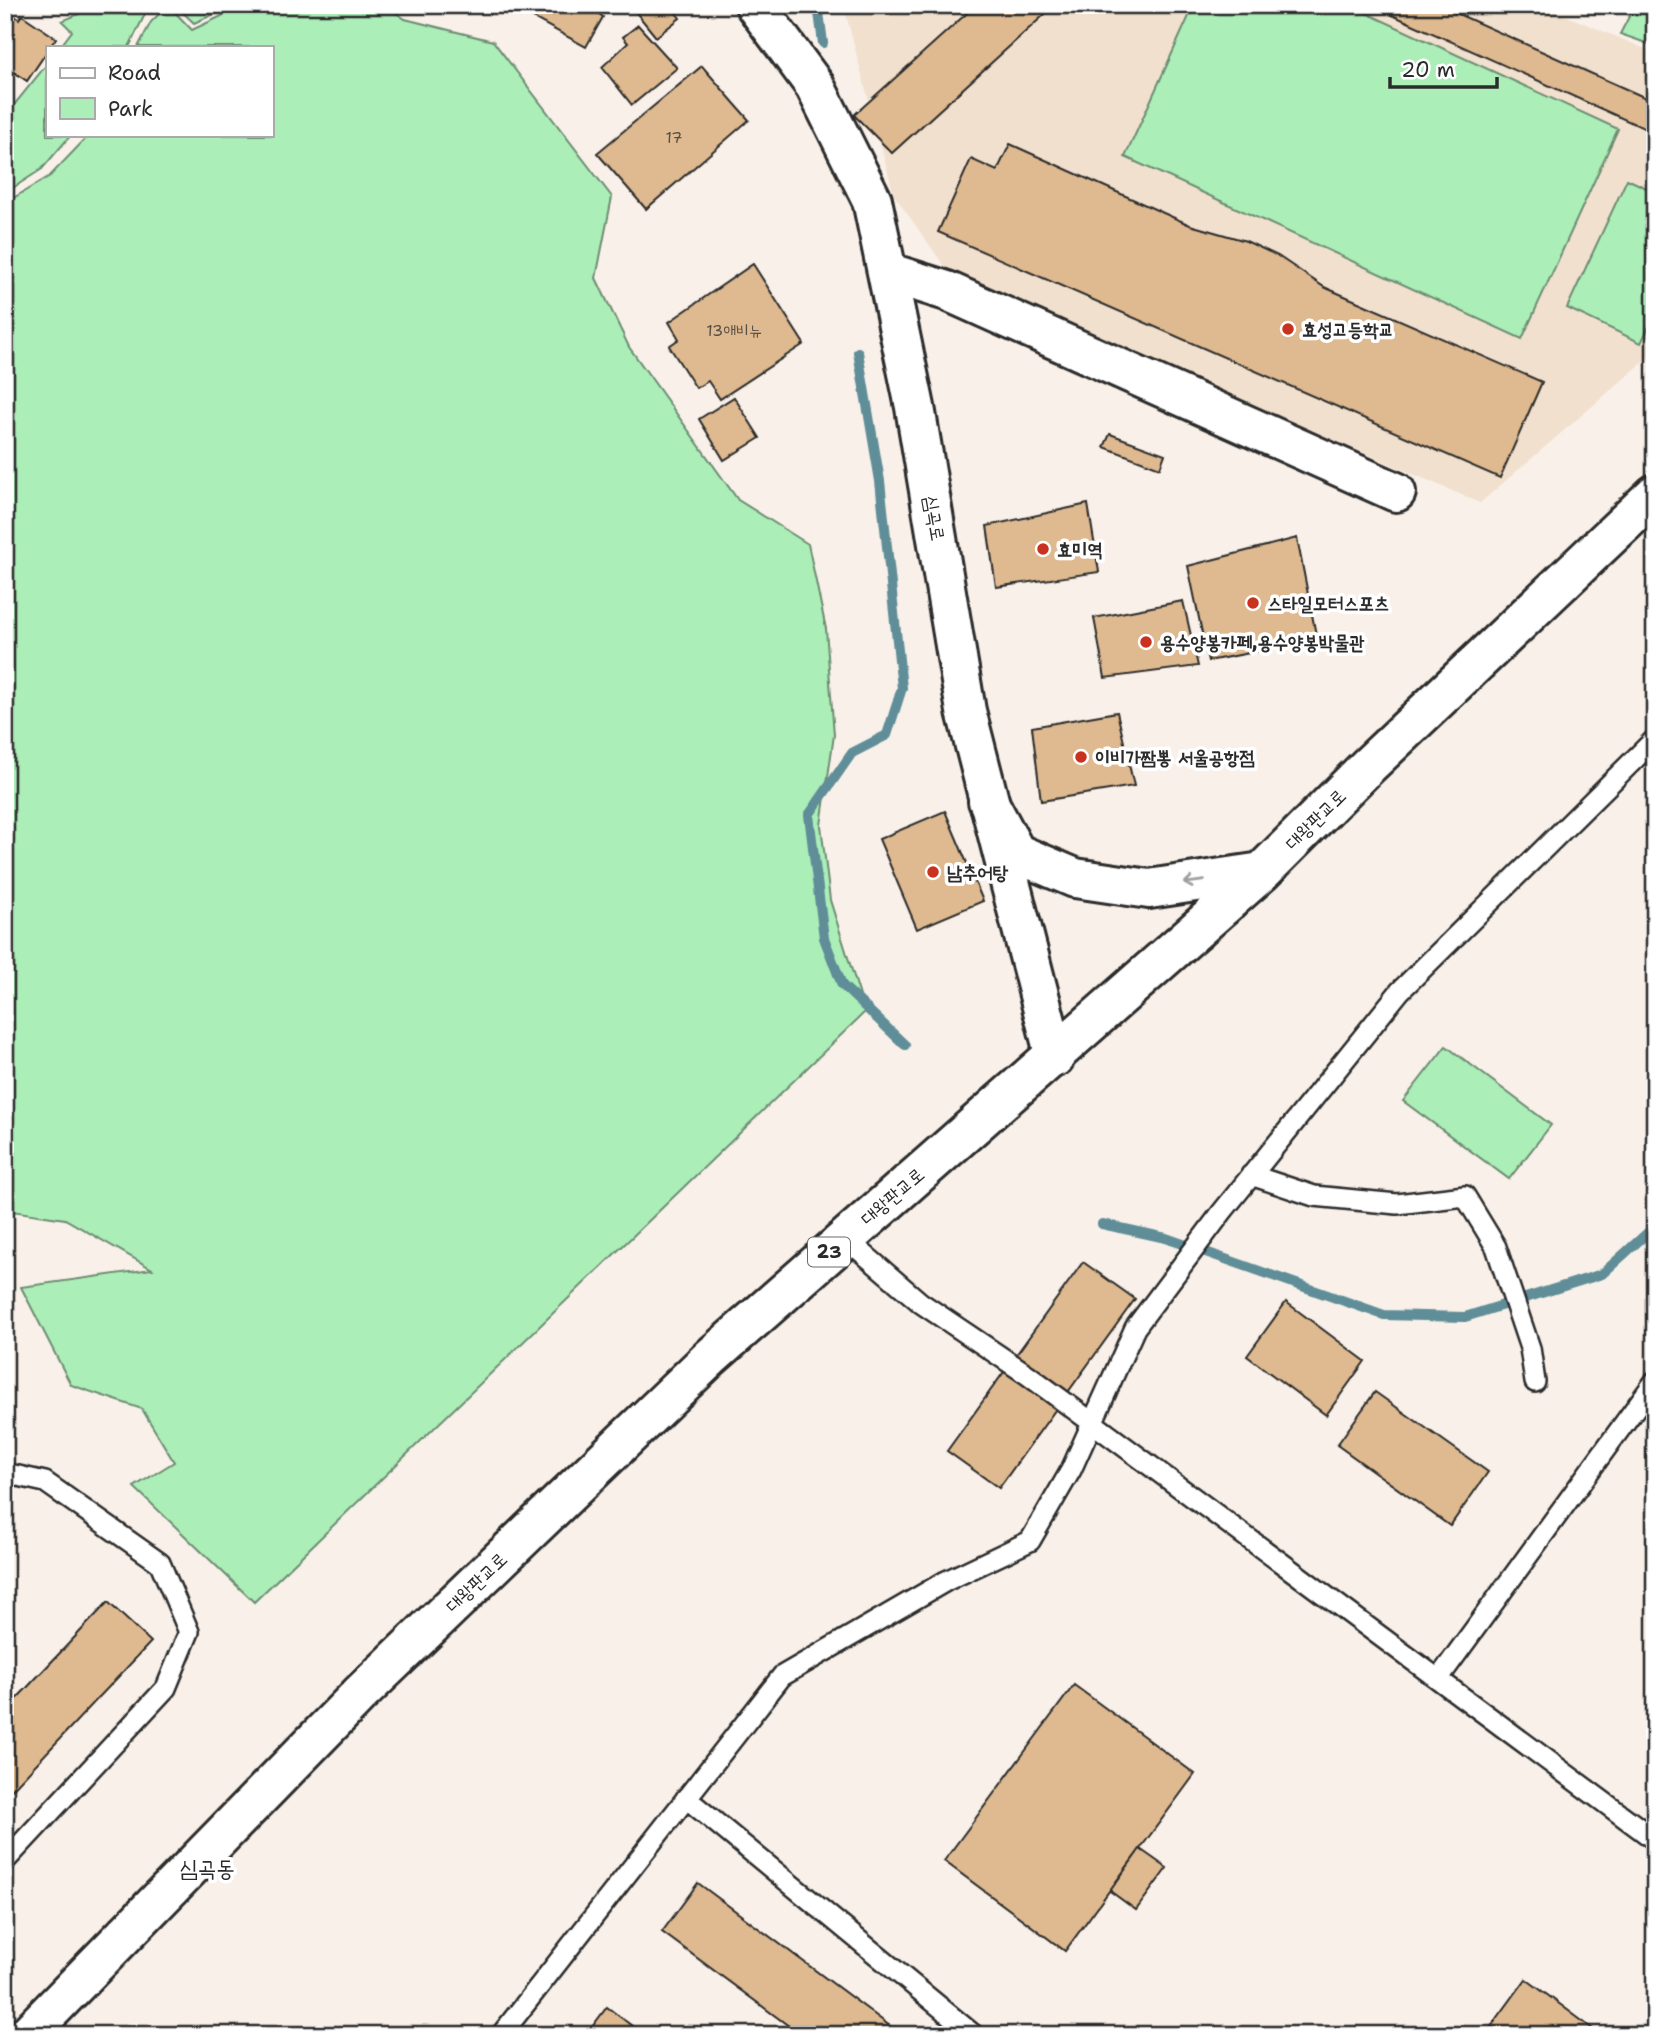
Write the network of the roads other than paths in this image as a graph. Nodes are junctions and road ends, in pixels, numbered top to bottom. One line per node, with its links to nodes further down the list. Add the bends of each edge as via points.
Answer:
1 (755, 5): 2 (main road, 심곡로, via 815,86 873,200)
2 (890, 273): 3 (main road, via 947,291); 6 (main road, 심곡로, via 966,711)
3 (1396, 492)
4 (1655, 494): 7 (main road, 대왕판교로 / 23, via 1368,765)
5 (1655, 739): 9 (lane, via 1400,991)
6 (988, 801): 7 (main road, one-way to 6, via 1149,889 1075,878 1017,853); 8 (main road, 심곡로)
7 (1262, 872): 8 (main road, 대왕판교로 / 23)
8 (1055, 1057): 10 (main road, 대왕판교로 / 23)
9 (1251, 1175): 12 (lane, via 1314,1196 1397,1204 1465,1196 1496,1247 1530,1348); 13 (lane, via 1135,1328)
10 (844, 1237): 13 (lane, via 921,1303); 19 (main road, 대왕판교로 / 23, via 711,1357 360,1694)
11 (1655, 1381): 15 (lane)
12 (1535, 1382)
13 (1091, 1421): 15 (lane); 16 (lane, via 1071,1470 1030,1541 946,1581 782,1676)
14 (5, 1474): 18 (lane, via 45,1482 160,1563 189,1632 166,1688)
15 (1439, 1678): 17 (lane)
16 (686, 1798): 20 (lane); 21 (lane)
17 (1655, 1840)
18 (5, 1861)
19 (27, 2035)
20 (501, 2035)
21 (974, 2035)

